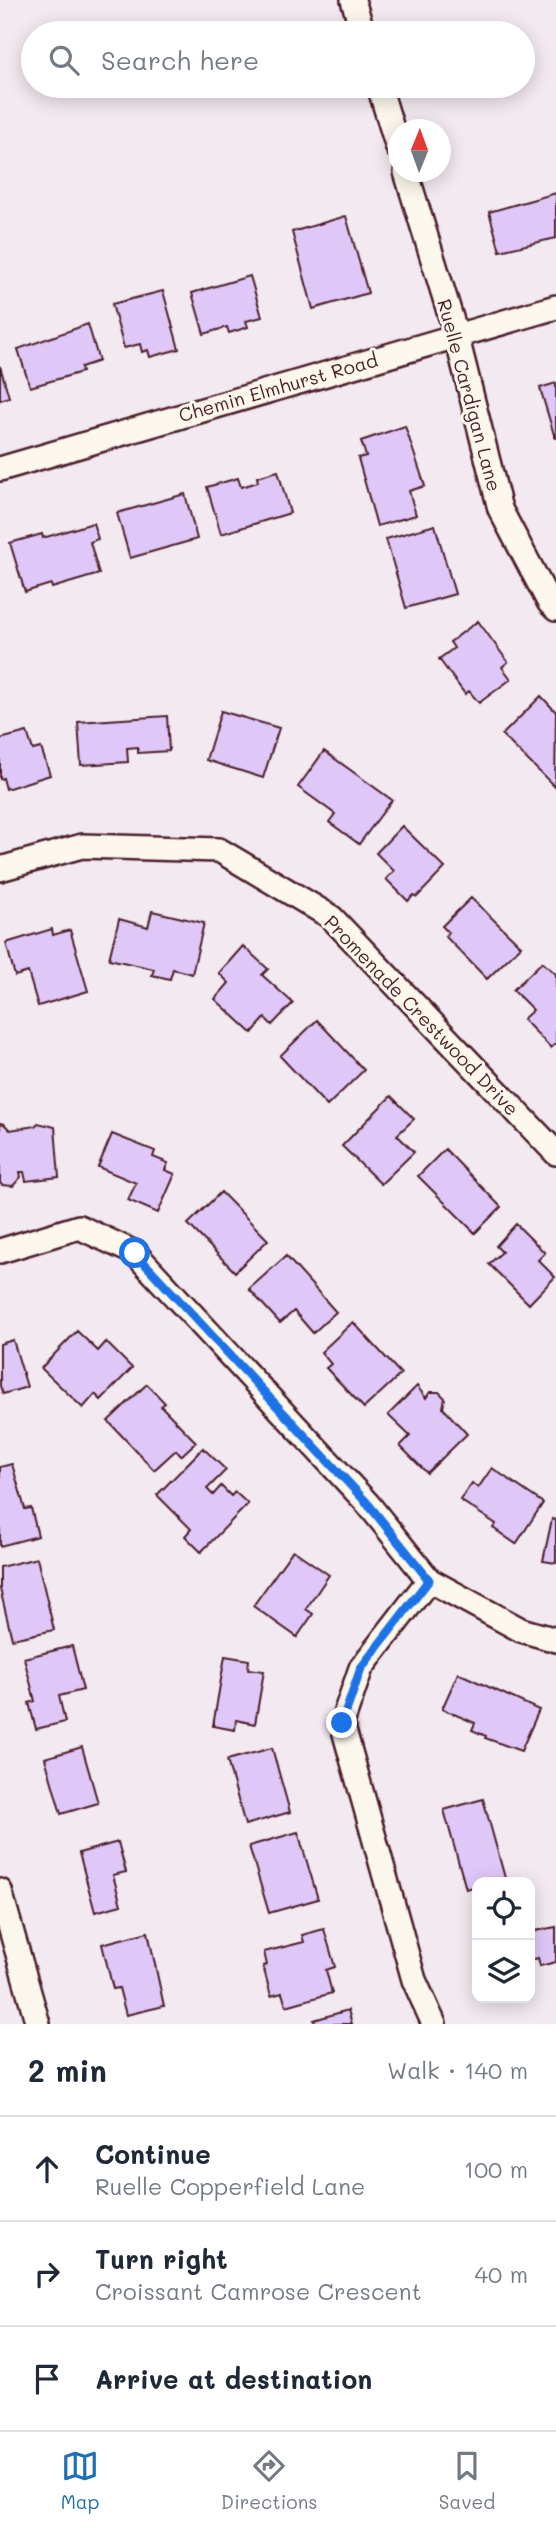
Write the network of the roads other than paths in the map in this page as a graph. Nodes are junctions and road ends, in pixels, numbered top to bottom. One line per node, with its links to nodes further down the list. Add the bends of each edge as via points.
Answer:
1 (353, 0): 2 (street)
2 (359, 21)
3 (383, 98): 4 (street)
4 (389, 119)
5 (409, 182): 7 (street, Ruelle Cardigan Lane)
6 (556, 307): 7 (street, Chemin Elmhurst Road)
7 (456, 334): 8 (street, Chemin Elmhurst Road); 9 (street, Ruelle Cardigan Lane, via 500,509)
8 (0, 469)
9 (556, 609)
10 (0, 869): 11 (street, Promenade Crestwood Drive, via 82,846 219,850 331,917)
11 (556, 1153)
12 (0, 1251): 13 (street, via 79,1227 135,1253 368,1504)
13 (429, 1580): 14 (street, via 521,1630); 17 (street, via 361,1668 342,1723 414,1980)
14 (556, 1640)
15 (0, 1891): 16 (street)
16 (38, 2024)
17 (434, 2024)

